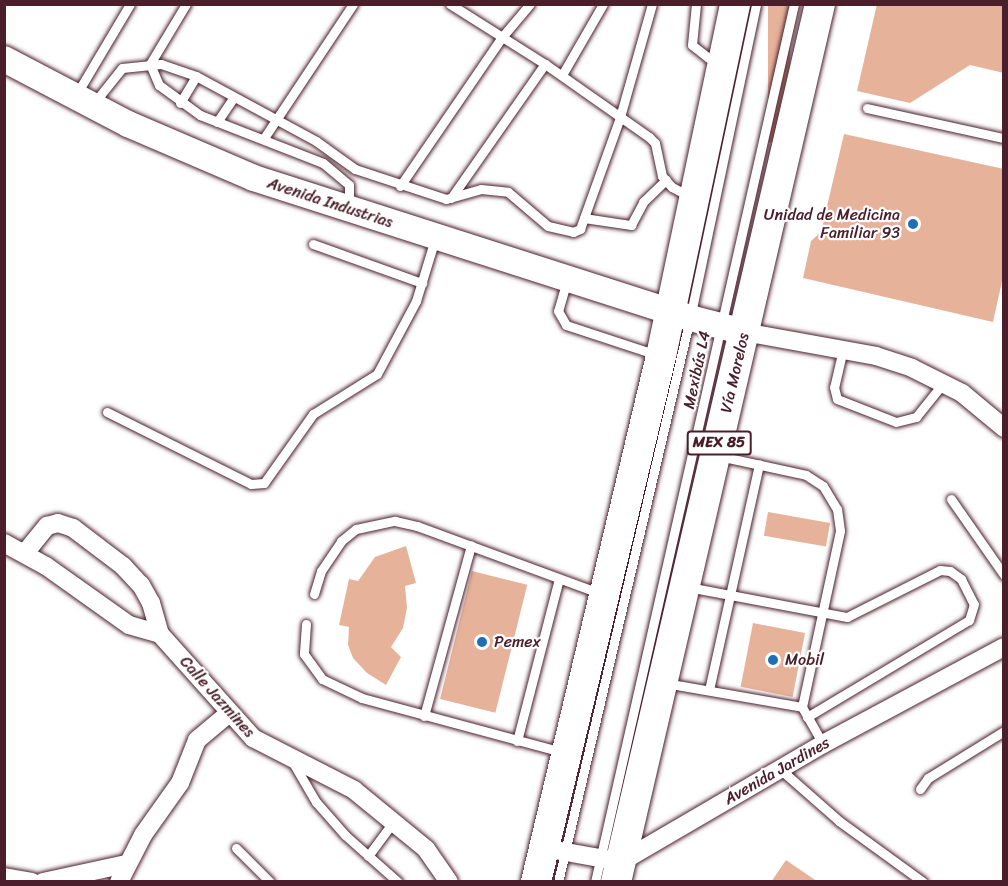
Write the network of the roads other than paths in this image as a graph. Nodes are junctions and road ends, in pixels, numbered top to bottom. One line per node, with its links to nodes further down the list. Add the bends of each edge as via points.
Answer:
1 (130, 4): 21 (lane)
2 (186, 4): 15 (lane)
3 (353, 4): 26 (lane)
4 (450, 4): 13 (lane)
5 (530, 4): 13 (lane)
6 (603, 4): 18 (lane)
7 (652, 4): 24 (lane)
8 (696, 4): 17 (lane, via 692,45)
9 (735, 4): 17 (main road)
10 (756, 4): 39 (lane, Mexibús L4)
11 (794, 4): 40 (lane, Mexibús L4)
12 (820, 4): 40 (main road, Vía Morelos / MEX 85)
13 (502, 36): 16 (lane); 30 (lane)
14 (4, 59): 21 (main road, Avenida Industrias)
15 (150, 64): 19 (lane); 21 (lane, via 122,68); 22 (lane, via 159,85)
16 (545, 64): 18 (lane); 31 (lane)
17 (721, 68): 32 (main road)
18 (562, 75): 24 (lane)
19 (196, 76): 20 (lane); 22 (lane)
20 (232, 98): 25 (lane); 26 (lane)
21 (84, 101): 33 (main road, Avenida Industrias, via 188,151)
22 (180, 103): 25 (lane)
23 (867, 108): 28 (lane)
24 (620, 117): 29 (lane, via 652,140); 34 (lane)
25 (217, 122): 27 (lane)
26 (275, 122): 27 (lane); 30 (lane, via 316,141 355,169)
27 (264, 138): 33 (lane, via 323,163 345,180 350,193)
28 (1004, 138)
29 (666, 180): 32 (lane); 34 (lane, via 643,202 631,225)
30 (400, 186): 31 (lane)
31 (451, 198): 34 (lane, via 481,189 508,192 548,226 570,233 580,229)
32 (694, 198): 39 (main road)
33 (349, 210): 35 (main road, Avenida Industrias)
34 (584, 218)
35 (435, 236): 37 (main road, Avenida Industrias); 38 (lane)
36 (313, 244): 38 (lane)
37 (568, 278): 39 (main road, Avenida Industrias); 42 (lane, via 558,310 566,326)
38 (422, 283): 44 (lane, via 377,374 313,414 264,483 251,484)
39 (680, 315): 40 (main road, Avenida Industrias); 42 (main road); 77 (lane, Mexibús L4)
40 (733, 330): 41 (street); 46 (main road, Vía Morelos / MEX 85); 79 (lane, Mexibús L4)
41 (843, 350): 43 (street, via 893,361); 43 (lane, via 834,387 837,399 896,422 916,417)
42 (661, 356): 56 (main road)
43 (944, 382): 45 (street)
44 (107, 412)
45 (1001, 420)
46 (717, 456): 47 (lane); 54 (main road, Vía Morelos / MEX 85)
47 (759, 464): 57 (lane); 58 (lane, via 815,479 837,509 840,531)
48 (951, 499): 52 (lane)
49 (4, 543): 51 (street)
50 (471, 545): 53 (lane); 55 (lane, via 417,526 375,522 356,529 331,553); 66 (lane)
51 (25, 553): 60 (street, via 122,621); 60 (street, via 51,524 73,528 123,566 151,603)
52 (1004, 575)
53 (559, 579): 56 (lane); 69 (lane)
54 (687, 587): 57 (lane); 62 (main road, Vía Morelos / MEX 85)
55 (314, 594)
56 (603, 595): 71 (main road)
57 (729, 595): 58 (lane); 63 (lane)
58 (823, 615): 64 (lane); 67 (lane, via 855,616 940,570 950,571 961,579 974,604 969,620)
59 (306, 624): 66 (lane, via 304,654 322,679 362,698)
60 (160, 634): 65 (street, Calle Jazmines)
61 (1004, 647): 70 (street, Avenida Jardines)
62 (664, 683): 63 (lane); 79 (main road, Vía Morelos / MEX 85)
63 (709, 690): 64 (lane)
64 (802, 707): 67 (lane)
65 (228, 714): 72 (street, Calle Jazmines, via 253,738); 80 (street, via 197,740 180,783)
66 (424, 716): 69 (lane)
67 (807, 717): 70 (lane)
68 (1004, 731): 74 (lane, via 928,778)
69 (517, 741): 71 (lane)
70 (823, 744): 73 (street, Avenida Jardines)
71 (567, 753): 77 (main road)
72 (291, 759): 75 (street, Calle Jazmines, via 338,780); 78 (lane, via 316,802)
73 (780, 769): 79 (street, Avenida Jardines); 90 (lane, via 839,821)
74 (920, 789)
75 (394, 821): 78 (lane); 86 (street, Calle Jazmines, via 426,849)
76 (236, 848): 84 (lane)
77 (555, 850): 79 (street); 87 (main road); 88 (lane, Mexibús L4)
78 (368, 856): 85 (lane)
79 (612, 868): 89 (lane, Mexibús L4)
80 (123, 873): 83 (street)
81 (4, 877): 82 (street)
82 (32, 882)
83 (43, 882)
84 (270, 882)
85 (398, 882)
86 (449, 882)
87 (536, 882)
88 (558, 882)
89 (596, 882)
90 (923, 882)

